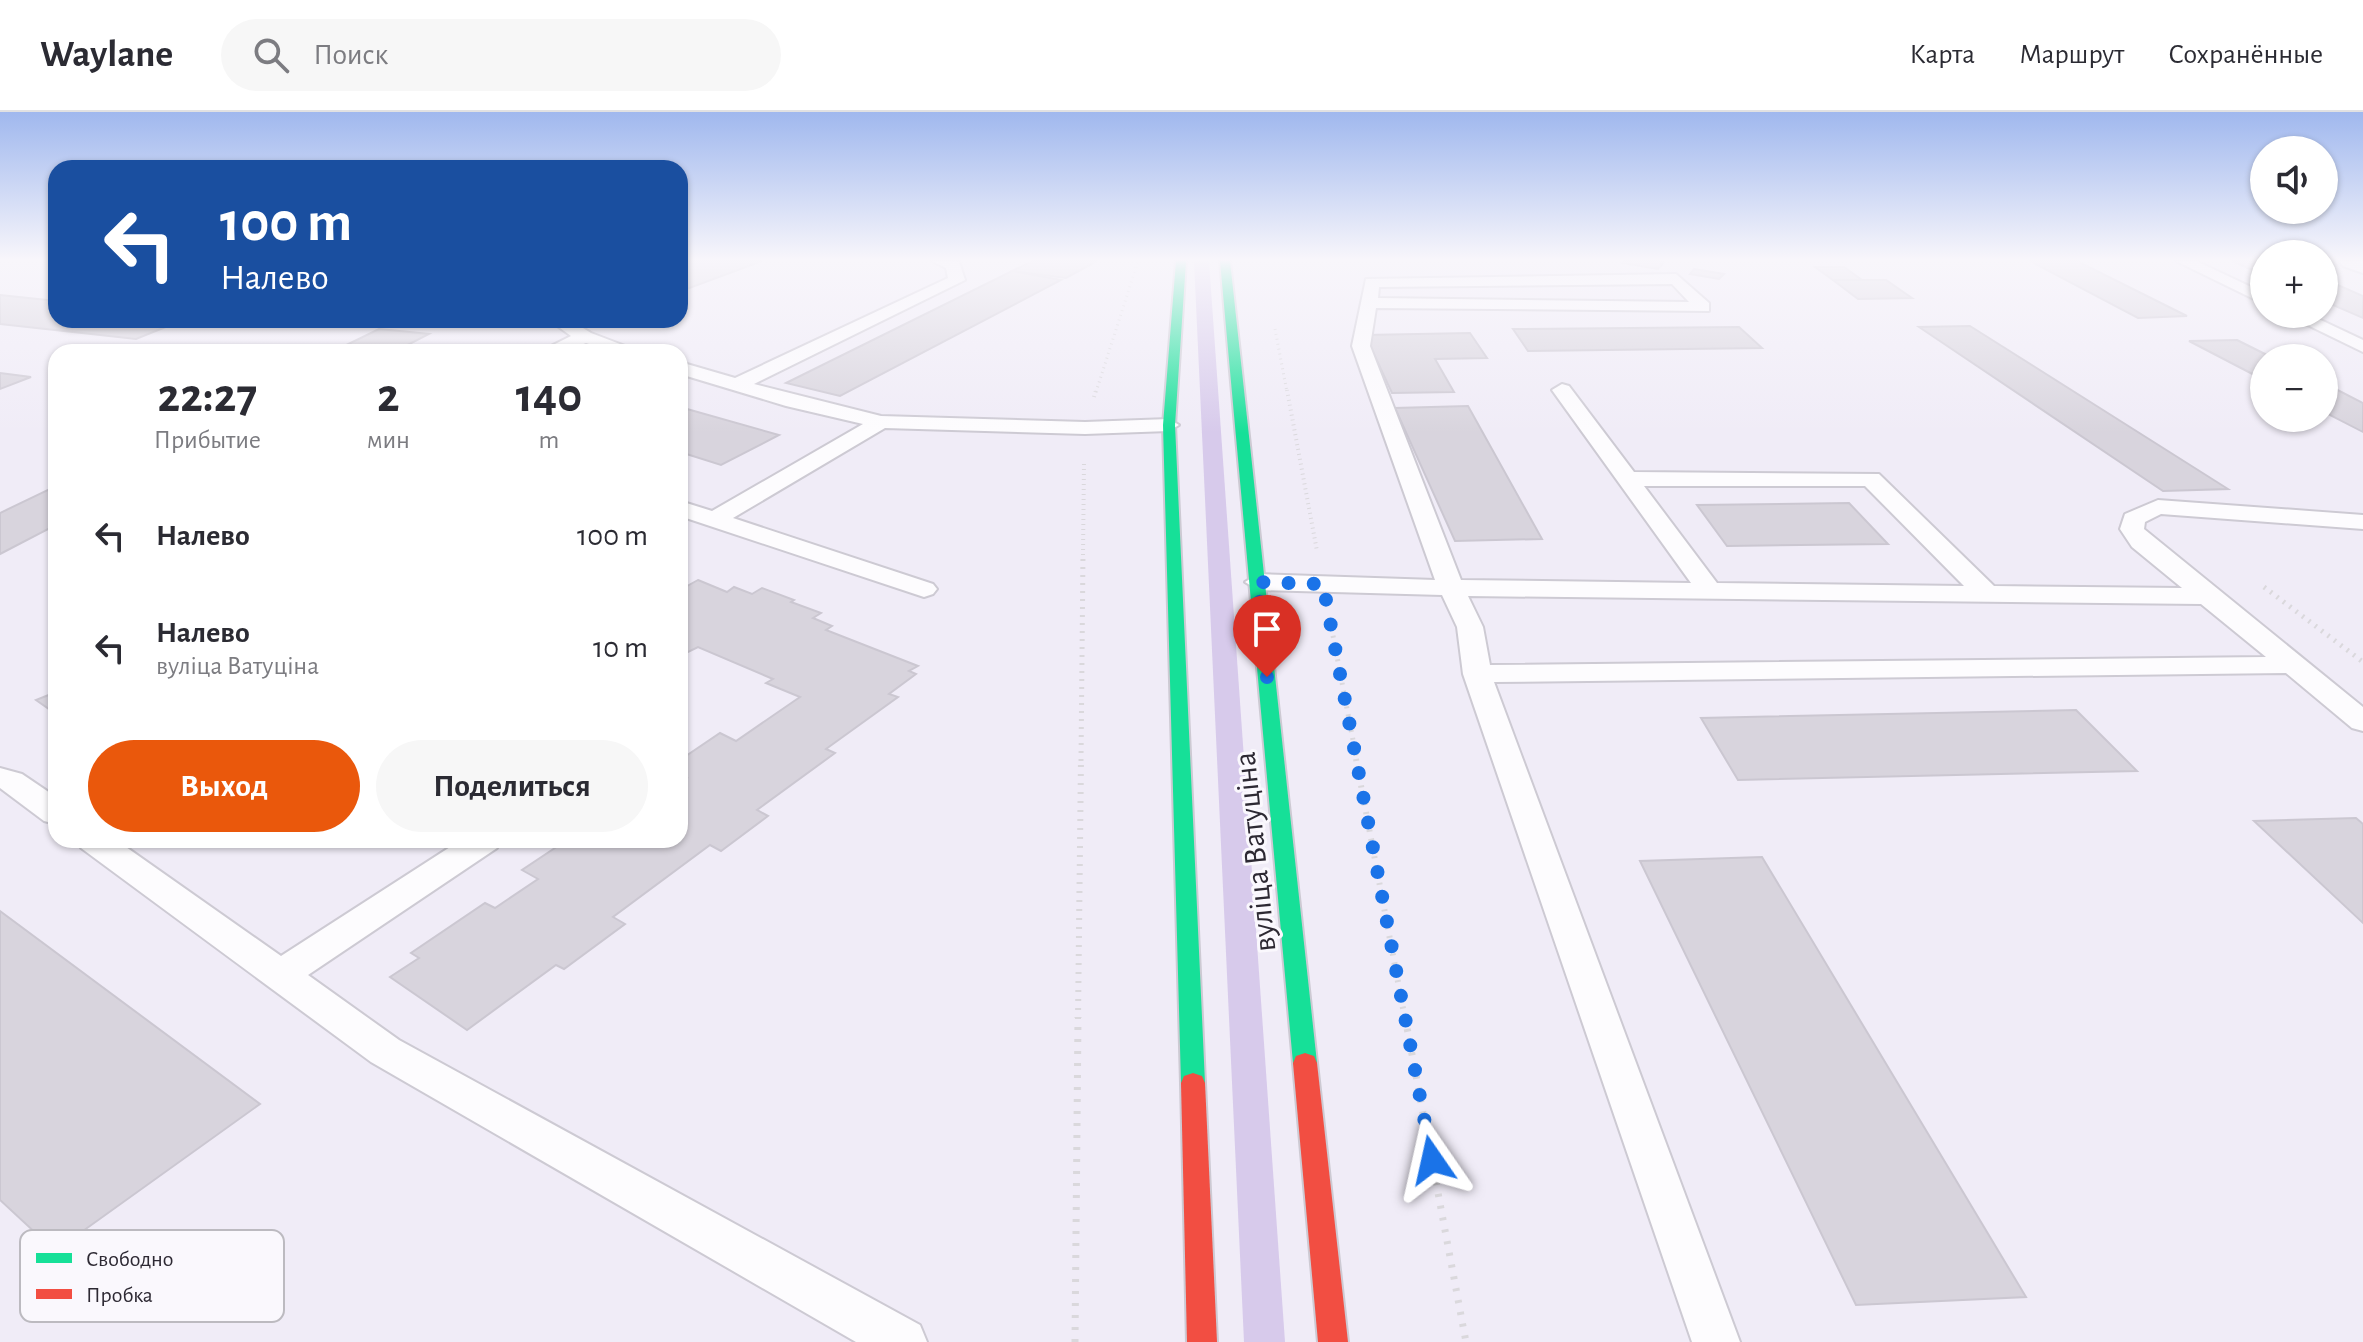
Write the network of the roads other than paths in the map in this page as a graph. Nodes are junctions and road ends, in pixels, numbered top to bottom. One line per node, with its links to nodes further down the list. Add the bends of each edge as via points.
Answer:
1 (877, 318): 12 (lane)
2 (1177, 318): 15 (street, вуліца Ватуціна)
3 (1231, 318): 20 (street, вуліца Ватуціна)
4 (1366, 318): 21 (lane, via 1361,346)
5 (571, 328): 7 (lane)
6 (2323, 328): 10 (lane)
7 (585, 337): 8 (lane); 9 (lane)
8 (568, 344)
9 (607, 344)
10 (2363, 347)
11 (688, 371): 12 (lane)
12 (735, 386): 14 (lane)
13 (1562, 390): 16 (lane)
14 (881, 422): 15 (lane); 18 (lane)
15 (1169, 425): 35 (street, вуліца Ватуціна)
16 (1627, 479): 23 (lane); 24 (lane, via 1871,479)
17 (688, 510): 18 (lane)
18 (716, 518): 22 (lane)
19 (2363, 522): 25 (lane, via 2183,507 2158,507 2133,519 2132,529 2141,542)
20 (1258, 582): 21 (lane); 36 (street, вуліца Ватуціна)
21 (1451, 588): 23 (lane); 27 (lane, via 1470,627)
22 (924, 589)
23 (1708, 589): 24 (lane)
24 (1986, 593): 25 (lane)
25 (2206, 596): 26 (lane)
26 (2292, 665): 27 (lane); 28 (lane)
27 (1477, 674): 37 (lane)
28 (2363, 722)
29 (4, 781): 30 (lane)
30 (48, 808)
31 (104, 848): 33 (lane)
32 (473, 848): 33 (lane)
33 (280, 975): 34 (lane, via 385,1051)
34 (903, 1342)
35 (1202, 1342)
36 (1333, 1342)
37 (1716, 1342)

